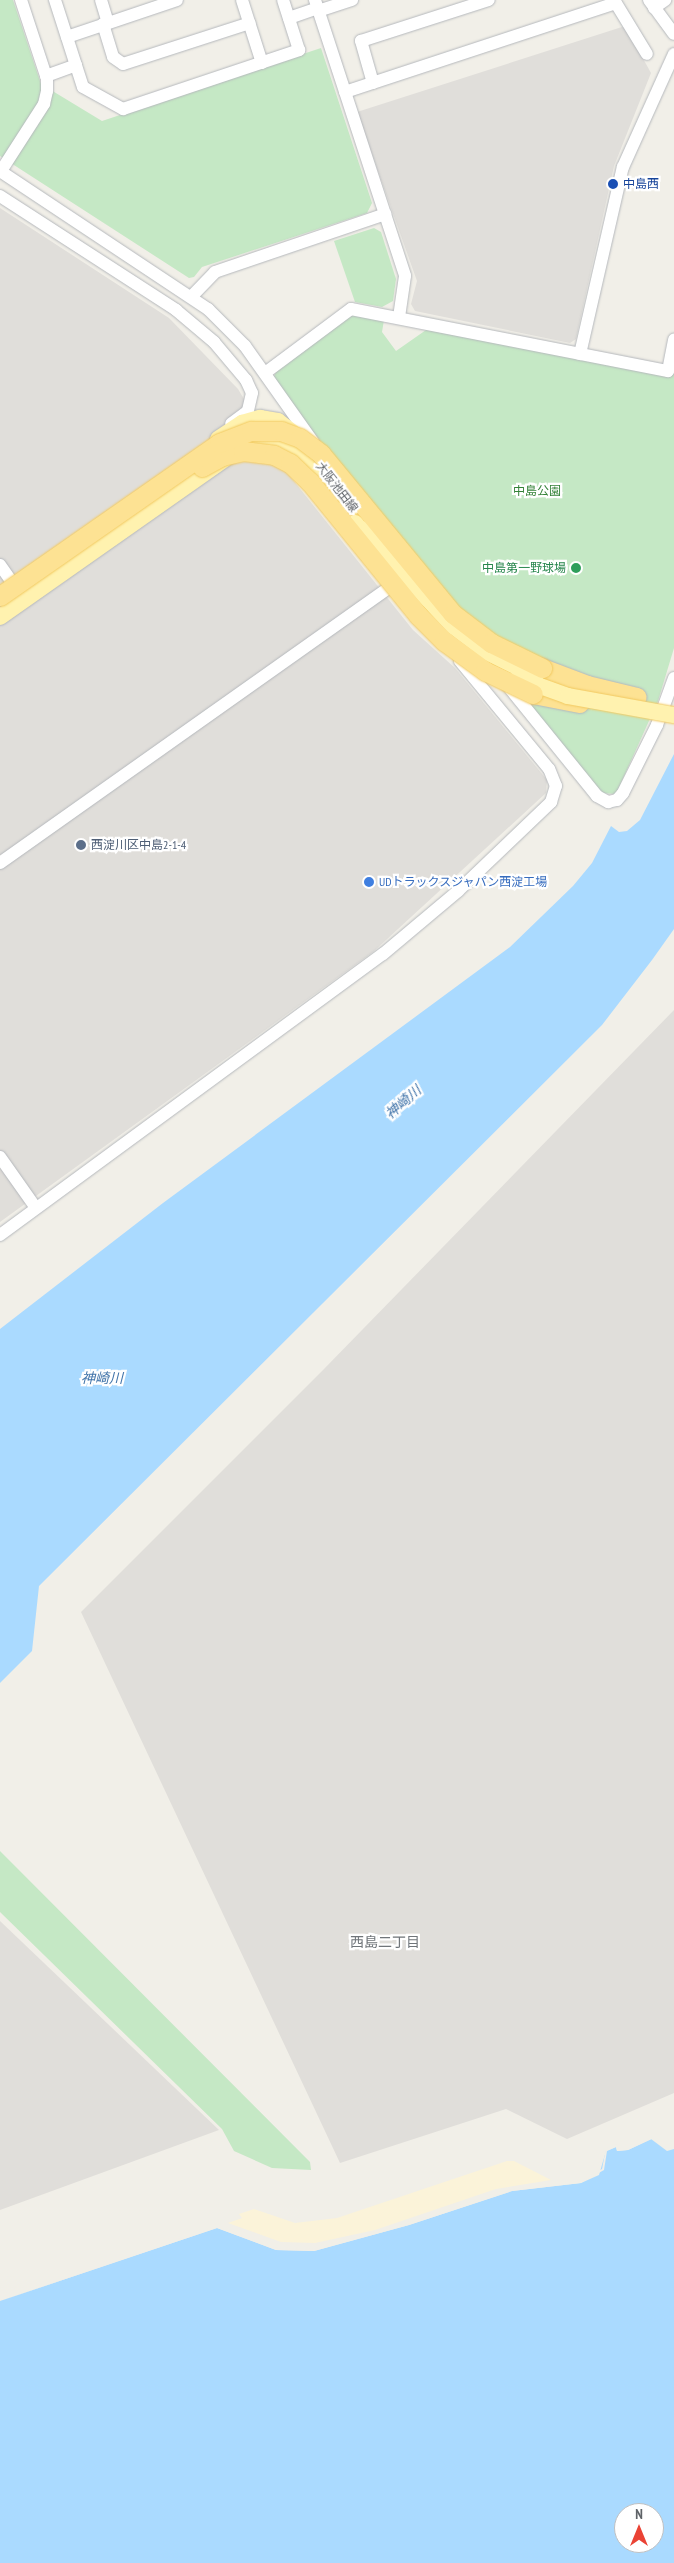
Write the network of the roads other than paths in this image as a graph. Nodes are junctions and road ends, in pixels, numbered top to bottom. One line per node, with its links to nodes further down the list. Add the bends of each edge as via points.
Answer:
1 (21, 0): 24 (street)
2 (55, 0): 19 (street)
3 (101, 0): 17 (street)
4 (177, 0): 11 (street)
5 (242, 0): 16 (street)
6 (283, 0): 15 (street)
7 (489, 0): 25 (street, via 361,41)
8 (665, 0): 12 (street)
9 (347, 1): 14 (street)
10 (615, 1): 13 (street); 20 (street)
11 (148, 4): 17 (street)
12 (652, 4): 18 (street)
13 (592, 5): 25 (street)
14 (317, 6): 15 (street); 26 (street)
15 (289, 18): 22 (street, via 299,50)
16 (250, 23): 17 (street, via 123,64 113,58); 22 (street)
17 (106, 24): 19 (street)
18 (674, 34)
19 (66, 37): 23 (street)
20 (647, 54)
21 (674, 54): 33 (street, via 623,167)
22 (262, 63): 23 (street, via 124,109 83,87)
23 (76, 65): 24 (street)
24 (46, 76): 27 (street, via 44,104)
25 (373, 83): 26 (street)
26 (345, 92): 29 (street)
27 (0, 171): 30 (street)
28 (0, 196): 36 (street, via 176,310 214,342 250,387 252,403 244,415)
29 (385, 214): 30 (street, via 216,272); 31 (street, via 406,281)
30 (192, 296): 34 (street, via 230,329)
31 (399, 317): 33 (street); 34 (street, via 348,310)
32 (674, 340): 33 (street, via 668,370)
33 (580, 354)
34 (265, 373): 45 (street, via 330,467 599,798 613,802 623,793 657,725)
35 (260, 440): 37 (main road, 大阪池田線, via 279,440 293,447); 40 (street, via 282,448); 42 (main road, 大阪池田線, via 238,448)
36 (136, 492): 37 (main road, 大阪池田線, via 236,426 266,418 282,423 295,434); 39 (main road, 大阪池田線)
37 (359, 521): 46 (main road, 大阪池田線, bridge, via 440,614 488,652 540,678)
38 (0, 566): 39 (street)
39 (5, 584): 42 (street)
40 (390, 587): 49 (street); 51 (street, via 426,630 469,670 549,769 556,786 551,802 458,891 383,954)
41 (0, 596): 46 (highway, bridge, via 219,443 251,431 281,431 300,438 321,454 444,603 477,633 505,651)
42 (24, 600): 44 (main road, 大阪池田線)
43 (0, 608): 46 (highway, bridge, via 212,460 232,453 264,452 282,458 303,474 418,615 470,661 540,696)
44 (0, 617)
45 (674, 678)
46 (632, 702): 47 (main road, 大阪池田線); 48 (main road, 大阪池田線, bridge)
47 (674, 703)
48 (674, 714)
49 (0, 863)
50 (0, 1157): 51 (street)
51 (36, 1208): 52 (street)
52 (0, 1235)

